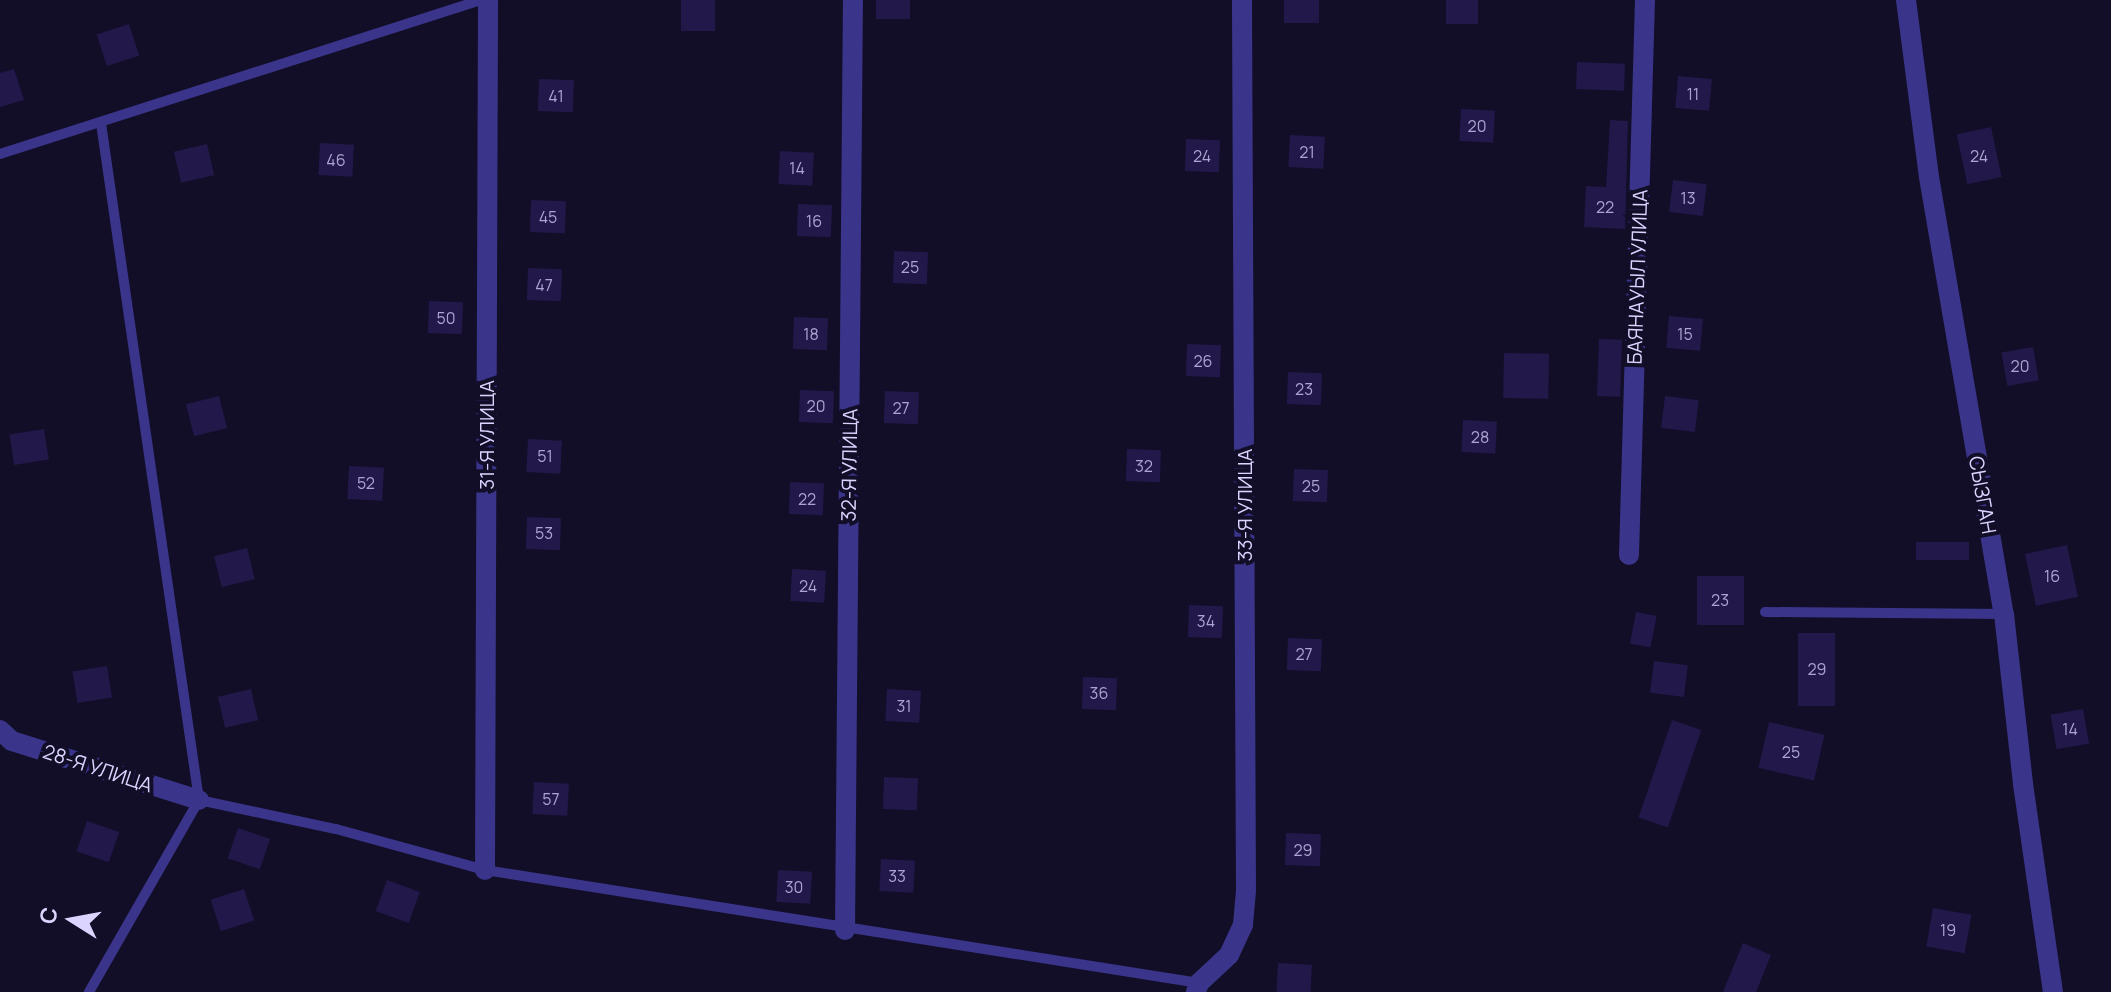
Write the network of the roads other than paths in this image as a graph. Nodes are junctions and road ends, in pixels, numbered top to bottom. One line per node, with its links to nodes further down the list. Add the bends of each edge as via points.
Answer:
1 (481, 0): 7 (lane)
2 (488, 0): 14 (street, 31-Я УЛИЦА)
3 (853, 0): 15 (street, 32-Я УЛИЦА)
4 (1242, 0): 16 (street, 33-Я УЛИЦА, via 1246,890 1243,925 1229,955)
5 (1645, 0): 9 (street, БАЯНАУЫЛ УЛИЦА)
6 (1906, 0): 11 (street, СЫЗГАН, via 1929,177)
7 (101, 123): 8 (lane); 13 (lane)
8 (0, 154)
9 (1629, 555)
10 (1765, 612): 11 (lane)
11 (2004, 614): 18 (street, СЫЗГАН)
12 (0, 730): 13 (street, 28-Я УЛИЦА, via 12,741)
13 (199, 800): 14 (lane, via 336,829); 17 (lane)
14 (485, 870): 15 (lane)
15 (845, 930): 16 (lane)
16 (1197, 987)
17 (89, 992)
18 (2053, 992)

